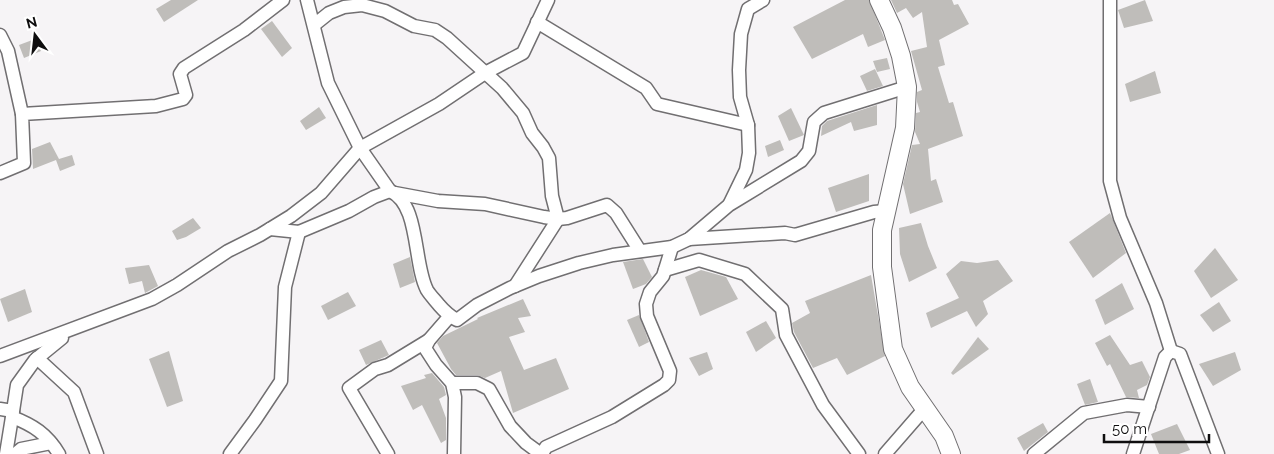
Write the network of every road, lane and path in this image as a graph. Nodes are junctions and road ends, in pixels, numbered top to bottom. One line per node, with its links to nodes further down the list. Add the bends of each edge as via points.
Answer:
1 (283, 0): 12 (street, via 244,30 184,68 180,74 186,95 183,99 156,106)
2 (308, 0): 8 (street)
3 (548, 0): 7 (street)
4 (763, 0): 13 (street, via 748,9 741,34 740,97)
5 (879, 0): 11 (street, via 892,28)
6 (1110, 0): 30 (street, via 1110,181 1120,218 1156,303)
7 (537, 22): 10 (street, via 523,53); 13 (street, via 646,88 657,104)
8 (314, 25): 10 (street, via 328,13 344,6 362,5 385,11 414,26 435,30); 14 (street, via 328,83)
9 (0, 35): 12 (street, via 8,51)
10 (485, 73): 14 (street, via 439,104); 19 (street, via 523,113 532,134 546,152)
11 (907, 87): 17 (street, via 824,113 814,122 810,151 801,161); 18 (street, via 905,128)
12 (22, 114): 15 (street, via 24,163)
13 (748, 125): 17 (street, via 746,170)
14 (360, 148): 16 (street); 20 (street, via 321,193)
15 (0, 173)
16 (393, 192): 19 (street, via 438,201 485,204); 21 (street); 27 (street, via 403,201 408,212 427,291)
17 (729, 205): 22 (street)
18 (886, 211): 22 (street, via 795,235); 35 (street, via 882,230 882,267 893,349 910,387)
19 (558, 219): 24 (street, via 608,205); 26 (street)
20 (270, 229): 21 (street); 28 (street, via 228,251 152,299)
21 (299, 232): 42 (street, via 285,287 280,381)
22 (690, 240): 23 (street)
23 (672, 248): 24 (street); 25 (street)
24 (640, 251): 26 (street, via 579,263)
25 (665, 270): 45 (street, via 646,304 647,316 670,370 669,380 612,416 546,447); 46 (street, via 699,260 745,274 782,309 786,335 823,405)
26 (515, 286): 27 (street, via 477,305 456,320)
27 (449, 317): 29 (street)
28 (74, 329): 31 (street); 32 (street)
29 (429, 340): 33 (street, via 425,348); 43 (street, via 388,365 375,369 349,388)
30 (1172, 351): 34 (street, via 1165,357); 51 (street, via 1180,354)
31 (0, 356)
32 (37, 358): 36 (street, via 17,385); 41 (street, via 74,392)
33 (452, 384): 44 (street, via 455,397); 45 (street, via 477,383 489,389 510,426)
34 (1149, 407): 49 (street, via 1127,405 1084,413); 50 (street)
35 (925, 408): 47 (street); 48 (street, via 944,436)
36 (8, 412): 37 (street, via 31,424); 38 (street)
37 (51, 442): 39 (street, via 20,449); 40 (street)
38 (6, 454)
39 (15, 454)
40 (59, 454)
41 (96, 454)
42 (230, 454)
43 (388, 454)
44 (454, 454)
45 (541, 454)
46 (859, 454)
47 (885, 454)
48 (951, 454)
49 (1034, 454)
50 (1133, 454)
51 (1218, 454)

